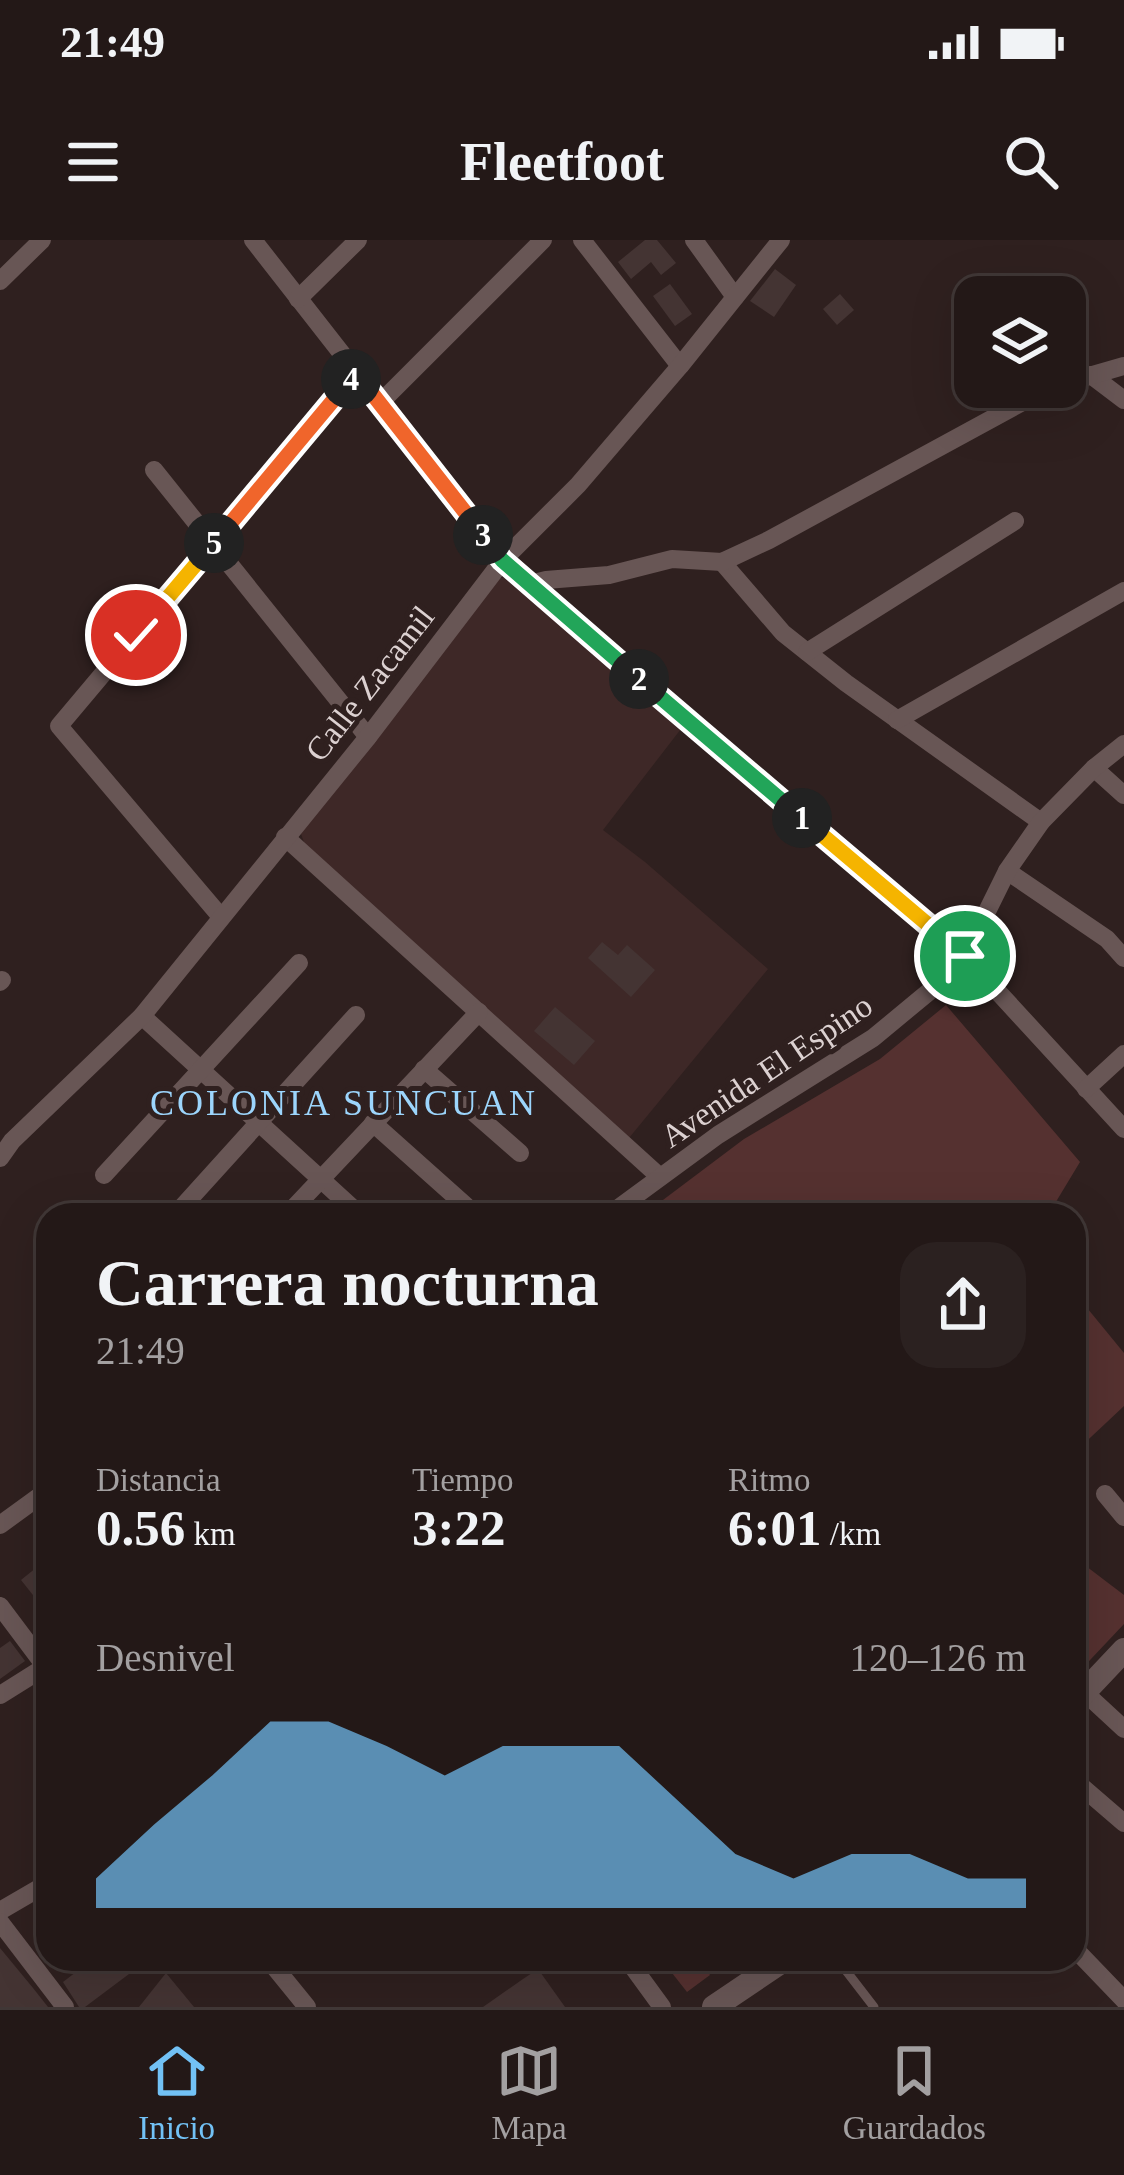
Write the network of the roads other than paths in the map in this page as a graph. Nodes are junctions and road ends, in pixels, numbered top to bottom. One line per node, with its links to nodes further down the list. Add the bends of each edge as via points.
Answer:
1 (42, 240): 8 (street)
2 (253, 240): 10 (street)
3 (358, 240): 10 (street)
4 (543, 240): 17 (street)
5 (582, 240): 11 (street)
6 (694, 240): 9 (street)
7 (781, 240): 9 (street, Calle Zacamil)
8 (0, 281)
9 (735, 297): 11 (street, Calle Zacamil)
10 (298, 299): 13 (street)
11 (680, 366): 22 (street, Calle Zacamil)
12 (1124, 366): 14 (street)
13 (356, 373): 17 (street); 21 (street)
14 (1091, 375): 15 (street); 16 (street)
15 (1086, 377)
16 (1124, 400)
17 (381, 402): 22 (street)
18 (1011, 408): 23 (street)
19 (154, 470): 21 (street)
20 (1015, 520): 26 (street)
21 (213, 545): 28 (street); 35 (street, via 58,726)
22 (502, 560): 24 (street); 28 (street, Calle Zacamil)
23 (722, 562): 24 (street, via 672,559); 26 (street)
24 (530, 584): 36 (street)
25 (1124, 591): 27 (street)
26 (807, 652): 27 (street)
27 (897, 720): 32 (street)
28 (368, 737): 33 (street, Calle Zacamil)
29 (1124, 744): 30 (street, Avenida El Espino)
30 (1094, 768): 31 (street); 32 (street, Avenida El Espino)
31 (1124, 795)
32 (1041, 822): 34 (street, Avenida El Espino)
33 (284, 837): 35 (street, Calle Zacamil); 39 (street)
34 (1007, 871): 36 (street, Avenida El Espino); 37 (street)
35 (221, 917): 41 (street, Calle Zacamil)
36 (965, 956): 45 (street); 52 (street, Avenida El Espino, via 873,1038)
37 (1124, 958)
38 (299, 963): 44 (street)
39 (479, 1012): 43 (street); 52 (street)
40 (356, 1015): 46 (street)
41 (142, 1016): 44 (street); 50 (street, Calle Zacamil)
42 (1124, 1054): 45 (street)
43 (424, 1069): 47 (street); 49 (street)
44 (201, 1070): 46 (street); 51 (street)
45 (1086, 1089): 48 (street)
46 (258, 1122): 53 (street); 54 (street)
47 (373, 1123): 53 (street); 57 (street)
48 (1124, 1130)
49 (520, 1153)
50 (0, 1158)
51 (104, 1175)
52 (660, 1177): 58 (street, Avenida El Espino)
53 (321, 1179): 55 (street); 56 (street)
54 (186, 1203)
55 (298, 1203)
56 (347, 1203)
57 (463, 1203)
58 (625, 1203)
59 (1105, 1494): 61 (street)
60 (36, 1499): 62 (street)
61 (1124, 1517)
62 (0, 1526)
63 (0, 1606): 65 (street)
64 (1124, 1650): 67 (street)
65 (36, 1653)
66 (36, 1674): 68 (street)
67 (1086, 1691)
68 (0, 1695)
69 (1086, 1703): 70 (street)
70 (1124, 1729)
71 (1086, 1790): 72 (street)
72 (1124, 1823)
73 (36, 1889): 74 (street)
74 (0, 1911)
75 (0, 1922): 77 (street)
76 (1086, 1960): 83 (street)
77 (36, 1969)
78 (37, 1971): 84 (street)
79 (278, 1971): 85 (street)
80 (636, 1971): 86 (street)
81 (751, 1971): 87 (street)
82 (846, 1971): 88 (lane)
83 (1124, 2000)
84 (65, 2007)
85 (307, 2007)
86 (662, 2007)
87 (713, 2007)
88 (874, 2007)

